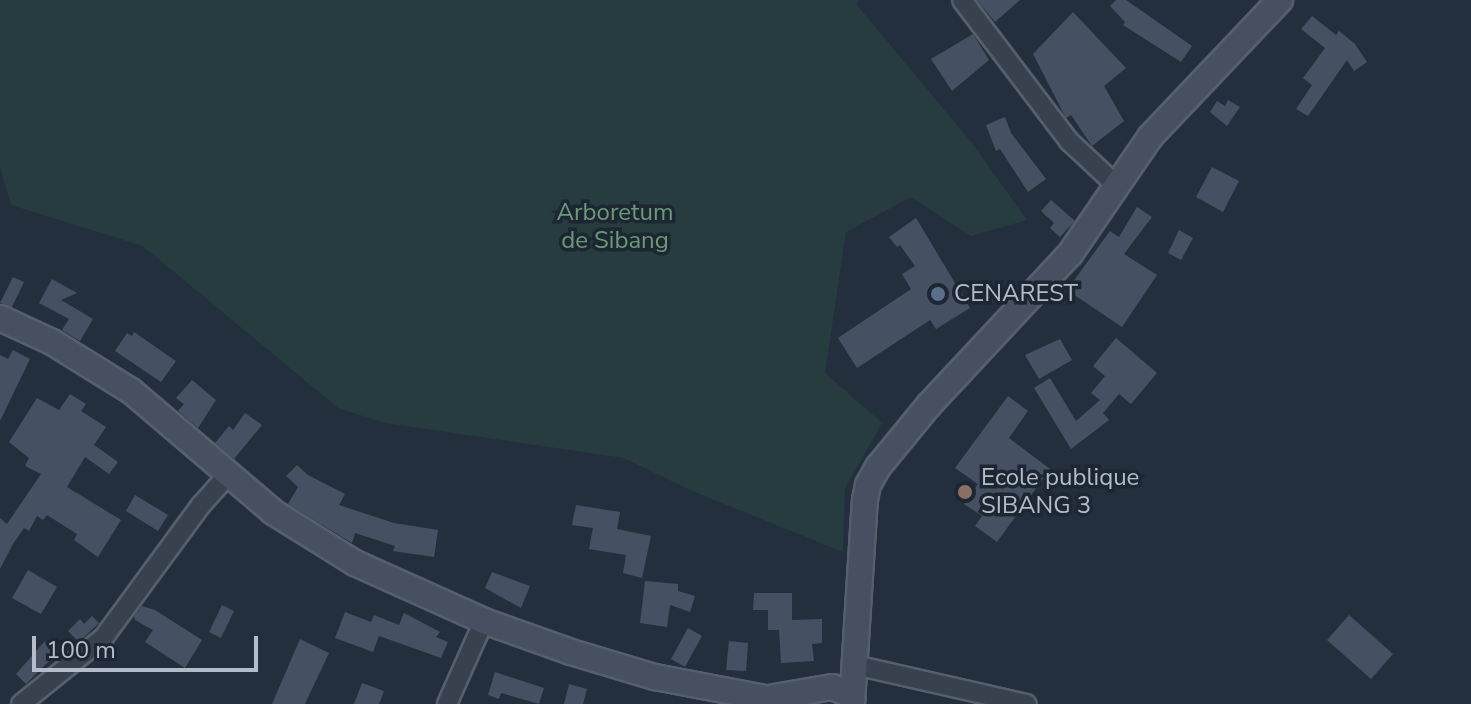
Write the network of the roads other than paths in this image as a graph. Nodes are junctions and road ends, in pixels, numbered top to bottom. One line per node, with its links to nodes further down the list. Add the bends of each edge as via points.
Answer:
1 (962, 0): 3 (street, via 1069,141)
2 (1280, 0): 3 (street, via 1171,112)
3 (1116, 185): 7 (street, via 1070,254 878,467 865,500)
4 (0, 318): 5 (street, via 52,342 131,391)
5 (227, 476): 6 (street, via 332,552); 11 (street, via 104,637)
6 (484, 621): 9 (street, via 655,677); 12 (street)
7 (856, 637): 8 (street); 9 (street, via 836,673)
8 (855, 665): 10 (street); 13 (street)
9 (801, 698): 10 (street, via 832,687 847,693)
10 (851, 703)
11 (21, 704)
12 (447, 704)
13 (1027, 704)

